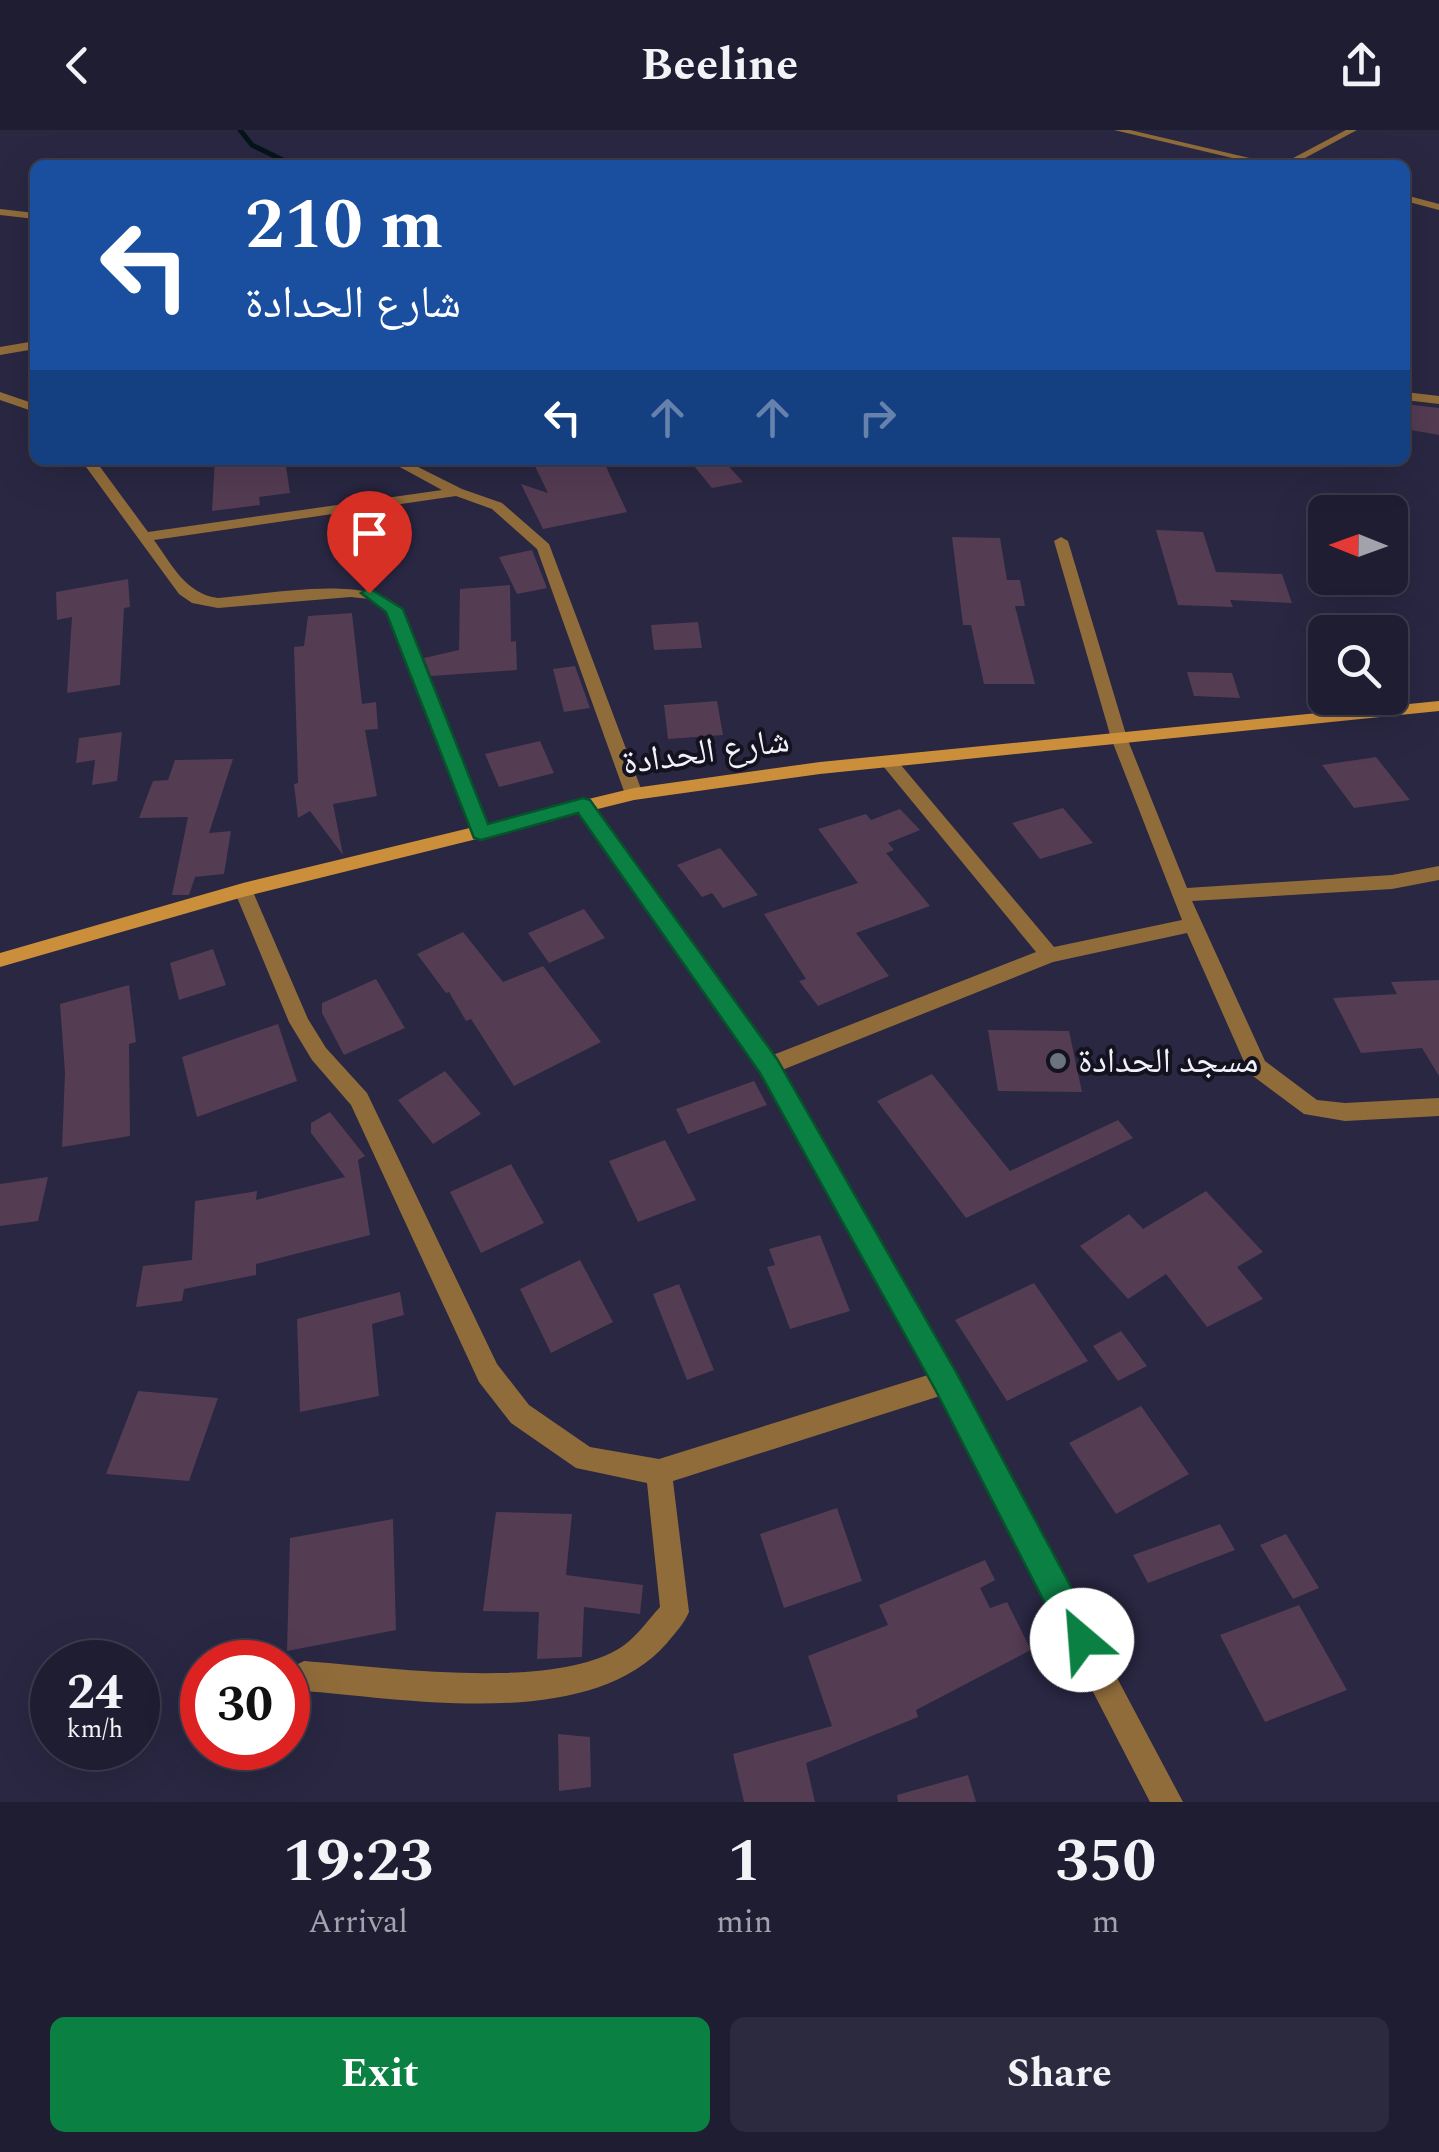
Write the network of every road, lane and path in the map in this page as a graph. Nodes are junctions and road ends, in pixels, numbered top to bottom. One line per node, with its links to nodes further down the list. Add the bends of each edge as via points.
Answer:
1 (1118, 130): 3 (street)
2 (1353, 130): 4 (street)
3 (1253, 160)
4 (1295, 160)
5 (1410, 199): 6 (street)
6 (1439, 207)
7 (0, 212): 8 (street)
8 (30, 215)
9 (30, 345): 10 (street)
10 (0, 351)
11 (0, 396): 14 (street)
12 (1410, 397): 13 (street)
13 (1439, 400)
14 (30, 406)
15 (92, 465): 18 (street)
16 (404, 465): 17 (street)
17 (457, 492): 18 (street); 23 (street, via 497,506 544,547)
18 (145, 537): 25 (street, via 197,600 218,604 351,592 385,600)
19 (1061, 541): 21 (street)
20 (1439, 706): 21 (street, شارع الحدادة)
21 (1118, 738): 22 (street, شارع الحدادة); 28 (street)
22 (890, 762): 23 (street, شارع الحدادة); 30 (street)
23 (634, 794): 24 (street, شارع الحدادة)
24 (583, 804): 25 (street, شارع الحدادة); 32 (street)
25 (481, 833): 27 (street, شارع الحدادة)
26 (1439, 873): 28 (street)
27 (243, 890): 31 (street, شارع الحدادة); 35 (street, via 299,1022 359,1099 488,1373 520,1414 585,1458)
28 (1180, 895): 29 (street)
29 (1192, 925): 30 (street); 33 (street, via 1257,1067 1276,1084 1312,1108)
30 (1050, 955): 32 (street)
31 (0, 960)
32 (769, 1066): 34 (street)
33 (1439, 1107)
34 (946, 1382): 35 (street); 37 (street)
35 (659, 1472): 36 (street, via 675,1612 630,1658 570,1682 513,1688)
36 (310, 1676)
37 (1166, 1802)

